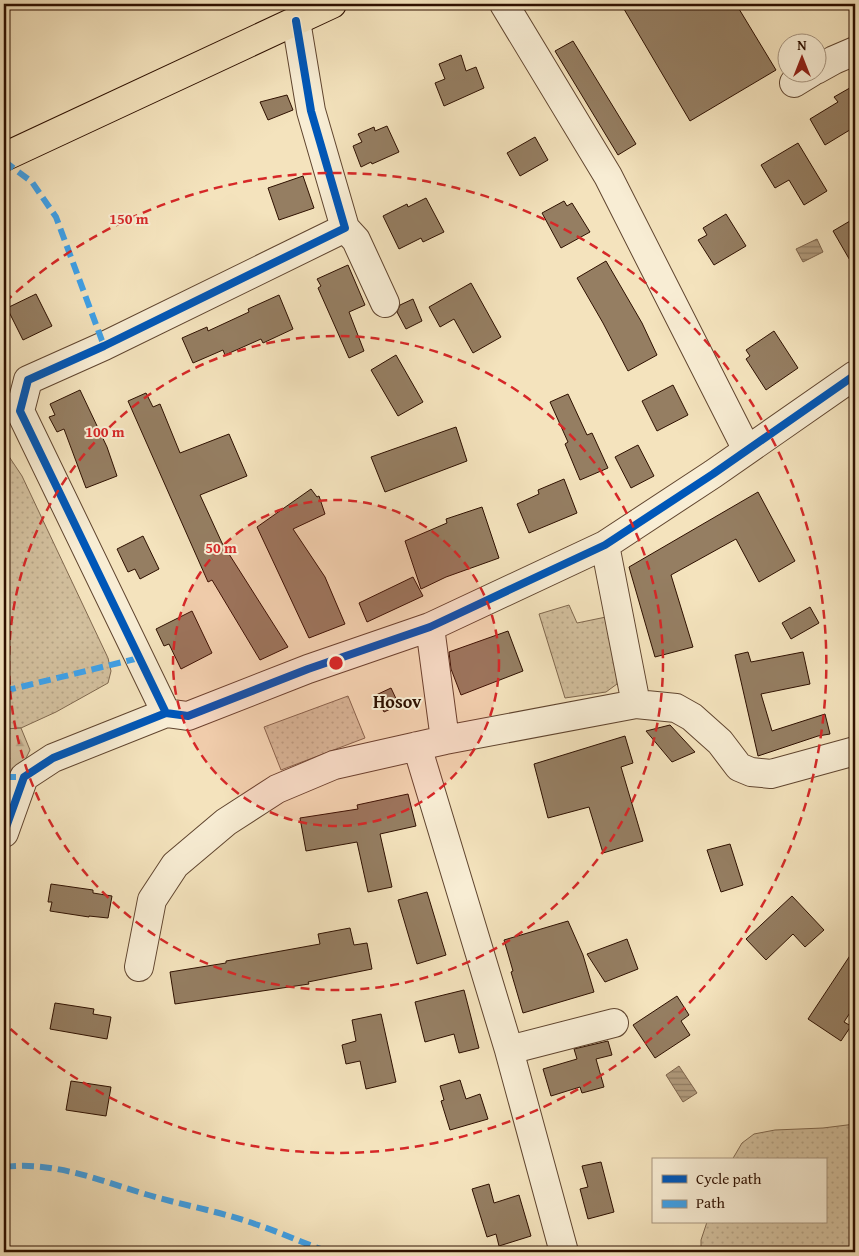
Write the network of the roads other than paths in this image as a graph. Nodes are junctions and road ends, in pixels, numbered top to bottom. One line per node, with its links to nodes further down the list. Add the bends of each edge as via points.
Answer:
1 (332, 4): 3 (main road)
2 (504, 4): 10 (street, via 608,176)
3 (296, 21): 6 (main road); 7 (street, via 311,111)
4 (855, 51): 5 (street)
5 (826, 65)
6 (4, 157)
7 (345, 228): 8 (street, via 356,240); 14 (street, via 28,380 20,411)
8 (385, 303)
9 (855, 375): 10 (street)
10 (747, 450): 11 (street)
11 (605, 545): 12 (street); 13 (street)
12 (430, 627): 14 (street, via 308,669 188,716); 15 (street)
13 (636, 704): 15 (street); 17 (street, via 676,708 692,717 720,742 739,767 751,772 771,774)
14 (166, 713): 18 (street, via 53,758 24,777)
15 (445, 740): 16 (street)
16 (417, 746): 19 (street, via 334,765 277,789 226,822 175,865 152,900); 21 (street)
17 (855, 751)
18 (4, 833)
19 (139, 968)
20 (614, 1024): 21 (street)
21 (509, 1050): 22 (street)
22 (564, 1252)

